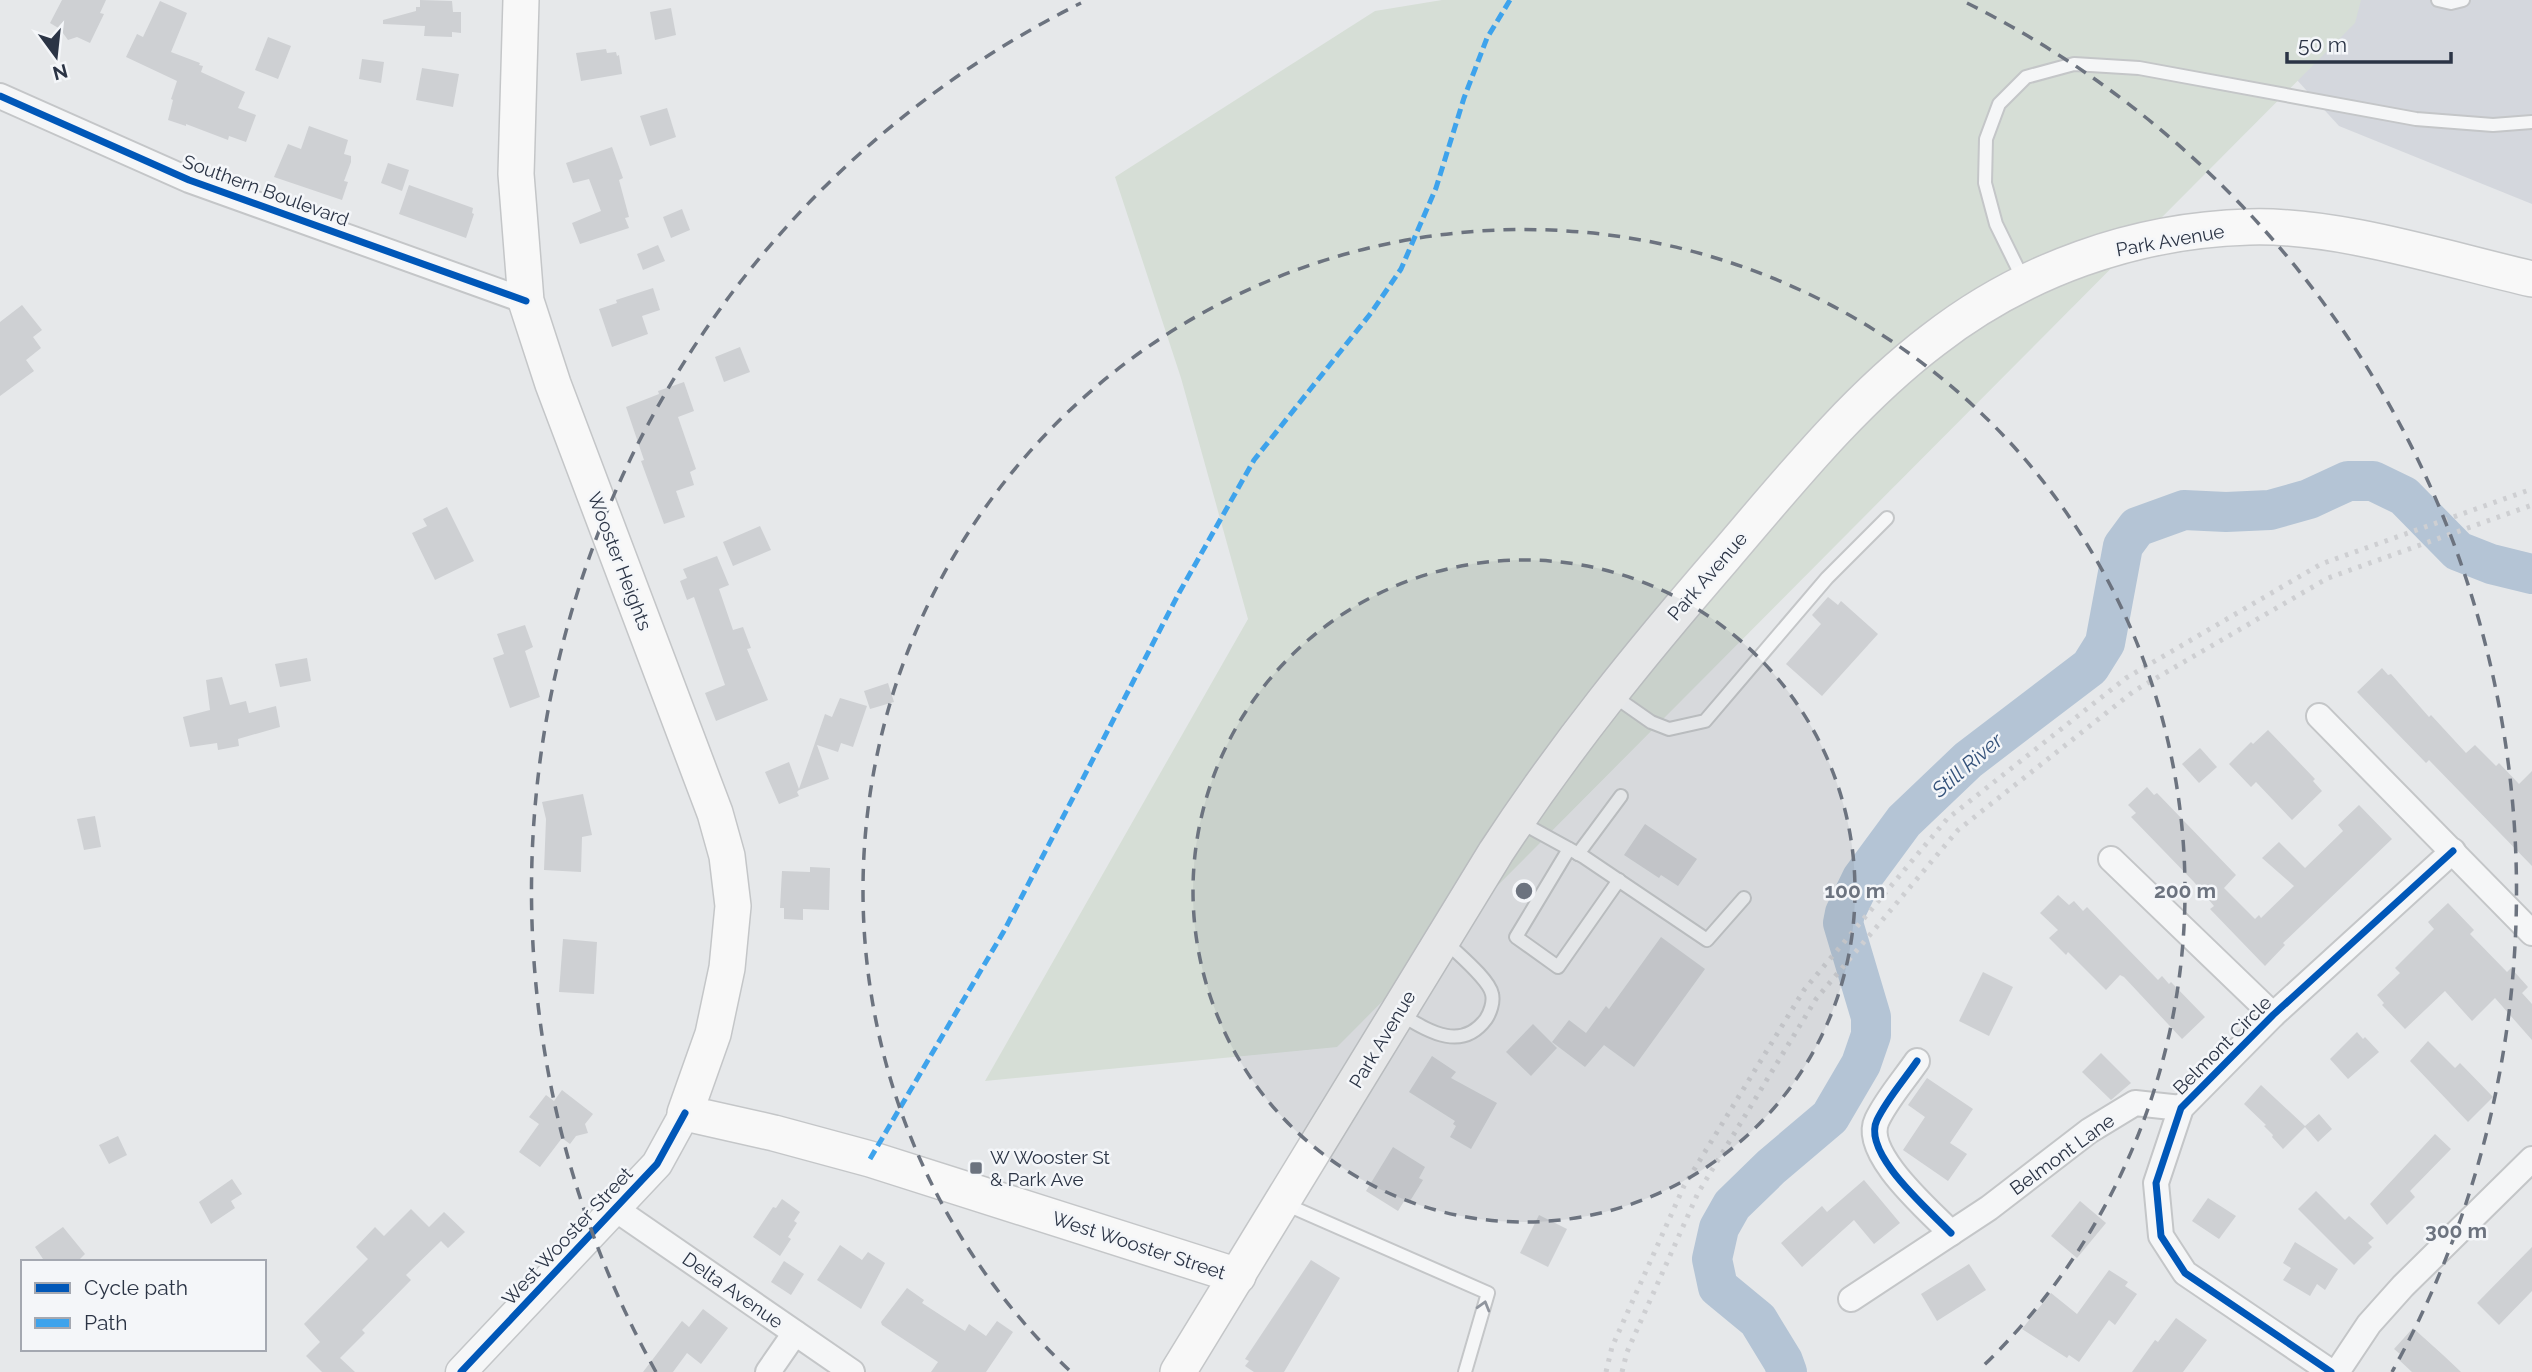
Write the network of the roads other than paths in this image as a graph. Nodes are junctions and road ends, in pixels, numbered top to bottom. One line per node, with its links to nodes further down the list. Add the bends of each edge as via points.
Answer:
1 (521, 0): 8 (main road, Wooster Heights, via 516,174)
2 (2438, 0): 3 (lane)
3 (2463, 0)
4 (0, 96): 8 (street, Southern Boulevard, via 190,180)
5 (2532, 122): 7 (lane, via 2493,125 2416,120 2139,68 2074,64 2026,77 1998,104 1986,139 1985,183 1996,224)
6 (2532, 279): 7 (main road, Park Avenue, via 2369,241 2308,230 2250,227 2131,244)
7 (2024, 281): 10 (main road, Park Avenue, via 1934,339 1859,405)
8 (526, 301): 25 (main road, Wooster Heights, via 727,856 733,906 727,968 713,1034)
9 (1887, 518): 10 (lane, via 1827,578 1704,721 1669,729)
10 (1609, 693): 13 (main road, Park Avenue)
11 (2319, 716): 15 (street)
12 (1621, 796): 14 (lane)
13 (1517, 820): 14 (lane); 20 (main road, Park Avenue)
14 (1574, 851): 17 (lane); 17 (lane, via 1516,937 1558,967)
15 (2453, 851): 19 (street); 22 (street, Belmont Circle)
16 (2111, 859): 22 (street)
17 (1619, 880): 18 (lane, via 1707,940)
18 (1744, 898)
19 (2532, 933)
20 (1443, 939): 21 (main road, Park Avenue); 21 (lane, via 1489,985 1493,996 1487,1017 1461,1037 1439,1034)
21 (1398, 1013): 27 (main road, Park Avenue)
22 (2273, 1015): 24 (street, Belmont Circle)
23 (1917, 1061): 29 (street, via 1876,1122 1877,1145 1885,1162)
24 (2181, 1108): 29 (street, Belmont Lane, via 2134,1103); 38 (street, Belmont Circle, via 2156,1183 2161,1236 2185,1273)
25 (685, 1113): 28 (street, West Wooster Street, via 657,1164); 30 (main road, West Wooster Street, via 870,1159)
26 (2532, 1159): 39 (street, via 2368,1324)
27 (1282, 1203): 30 (main road, Park Avenue); 37 (lane, one-way to 27, via 1488,1293)
28 (614, 1208): 32 (street, Delta Avenue); 33 (street, West Wooster Street)
29 (1951, 1233): 31 (street, Belmont Lane)
30 (1238, 1276): 36 (main road, Park Avenue)
31 (1851, 1299)
32 (795, 1333): 34 (street); 35 (street, Delta Avenue)
33 (461, 1372)
34 (768, 1372)
35 (852, 1372)
36 (1178, 1372)
37 (1465, 1372)
38 (2331, 1372)
39 (2337, 1372)

